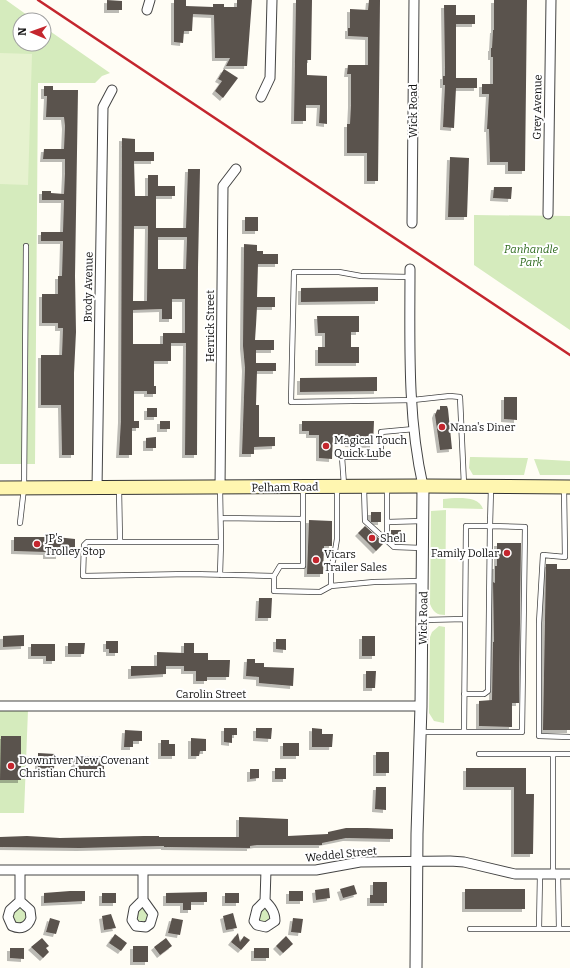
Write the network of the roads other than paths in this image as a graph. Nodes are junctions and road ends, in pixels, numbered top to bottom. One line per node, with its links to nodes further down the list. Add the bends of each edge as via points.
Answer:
1 (150, 0): 5 (street)
2 (272, 0): 7 (street, via 270,78)
3 (414, 0): 10 (street, Wick Road)
4 (551, 0): 9 (street, Grey Avenue)
5 (147, 10)
6 (112, 90): 25 (street, Brody Avenue, via 103,107)
7 (261, 97)
8 (236, 169): 27 (street, Herrick Street, via 223,186)
9 (548, 214)
10 (412, 223)
11 (26, 246): 24 (lane)
12 (410, 273): 13 (street, Wick Road); 13 (lane, via 361,276 339,272 294,272 291,402)
13 (412, 400): 14 (street, Wick Road); 19 (lane, via 460,397)
14 (414, 429): 15 (lane, via 381,432 381,450 376,457 342,457); 18 (street, Wick Road)
15 (340, 486): 16 (main road, Pelham Road); 21 (main road, Pelham Road); 41 (lane, via 337,539 330,568)
16 (364, 486): 17 (main road, Pelham Road); 34 (lane, via 364,521)
17 (386, 486): 18 (main road, Pelham Road); 31 (lane)
18 (423, 486): 19 (main road, Pelham Road); 30 (street, Wick Road)
19 (464, 486): 20 (main road, Pelham Road)
20 (492, 486): 22 (main road, Pelham Road); 33 (lane)
21 (303, 487): 27 (main road, Pelham Road); 29 (lane)
22 (567, 487): 49 (lane, via 565,557 543,555 539,622 539,736)
23 (0, 488): 24 (main road, Pelham Road)
24 (24, 488): 25 (main road, Pelham Road); 32 (lane)
25 (98, 488): 26 (main road, Pelham Road)
26 (119, 488): 27 (main road, Pelham Road); 35 (lane)
27 (220, 488): 28 (lane)
28 (221, 518): 29 (lane); 36 (lane)
29 (303, 519): 39 (lane, via 303,566 280,566)
30 (422, 521): 31 (lane); 37 (street, Wick Road)
31 (387, 522): 34 (lane)
32 (20, 523)
33 (490, 526): 42 (lane, via 466,526); 44 (lane, via 488,691 484,694); 48 (lane, via 526,526 522,732)
34 (387, 540): 37 (lane, via 394,547)
35 (120, 542): 36 (lane); 38 (lane, via 87,542 84,545 83,576)
36 (221, 542): 38 (lane)
37 (422, 548): 40 (street, Wick Road)
38 (220, 575): 39 (lane)
39 (274, 576): 41 (lane, via 274,591 320,592)
40 (423, 581): 41 (lane); 43 (street, Wick Road)
41 (331, 586)
42 (465, 619): 43 (lane); 44 (lane)
43 (422, 620): 46 (street, Wick Road)
44 (464, 694): 48 (lane)
45 (0, 706): 46 (street, Carolin Street)
46 (421, 706): 47 (street, Wick Road)
47 (421, 732): 48 (lane); 53 (street, Wick Road)
48 (464, 732)
49 (570, 737)
50 (479, 754): 51 (lane)
51 (553, 754): 52 (lane); 59 (lane)
52 (570, 754)
53 (418, 861): 57 (street, Weddel Street, via 360,862 316,870); 58 (street, Weddel Street, via 464,862 515,874); 68 (street, Wick Road)
54 (0, 870): 55 (street, Weddel Street)
55 (20, 870): 56 (street, Weddel Street); 62 (street)
56 (143, 870): 57 (street, Weddel Street); 61 (street)
57 (266, 870): 63 (street)
58 (540, 874): 59 (street, Weddel Street); 64 (lane)
59 (556, 874): 60 (street, Weddel Street); 66 (lane)
60 (570, 874)
61 (143, 900)
62 (20, 901)
63 (265, 901)
64 (539, 928): 65 (lane); 66 (lane)
65 (470, 929)
66 (559, 929): 67 (lane)
67 (570, 929)
68 (416, 968)

